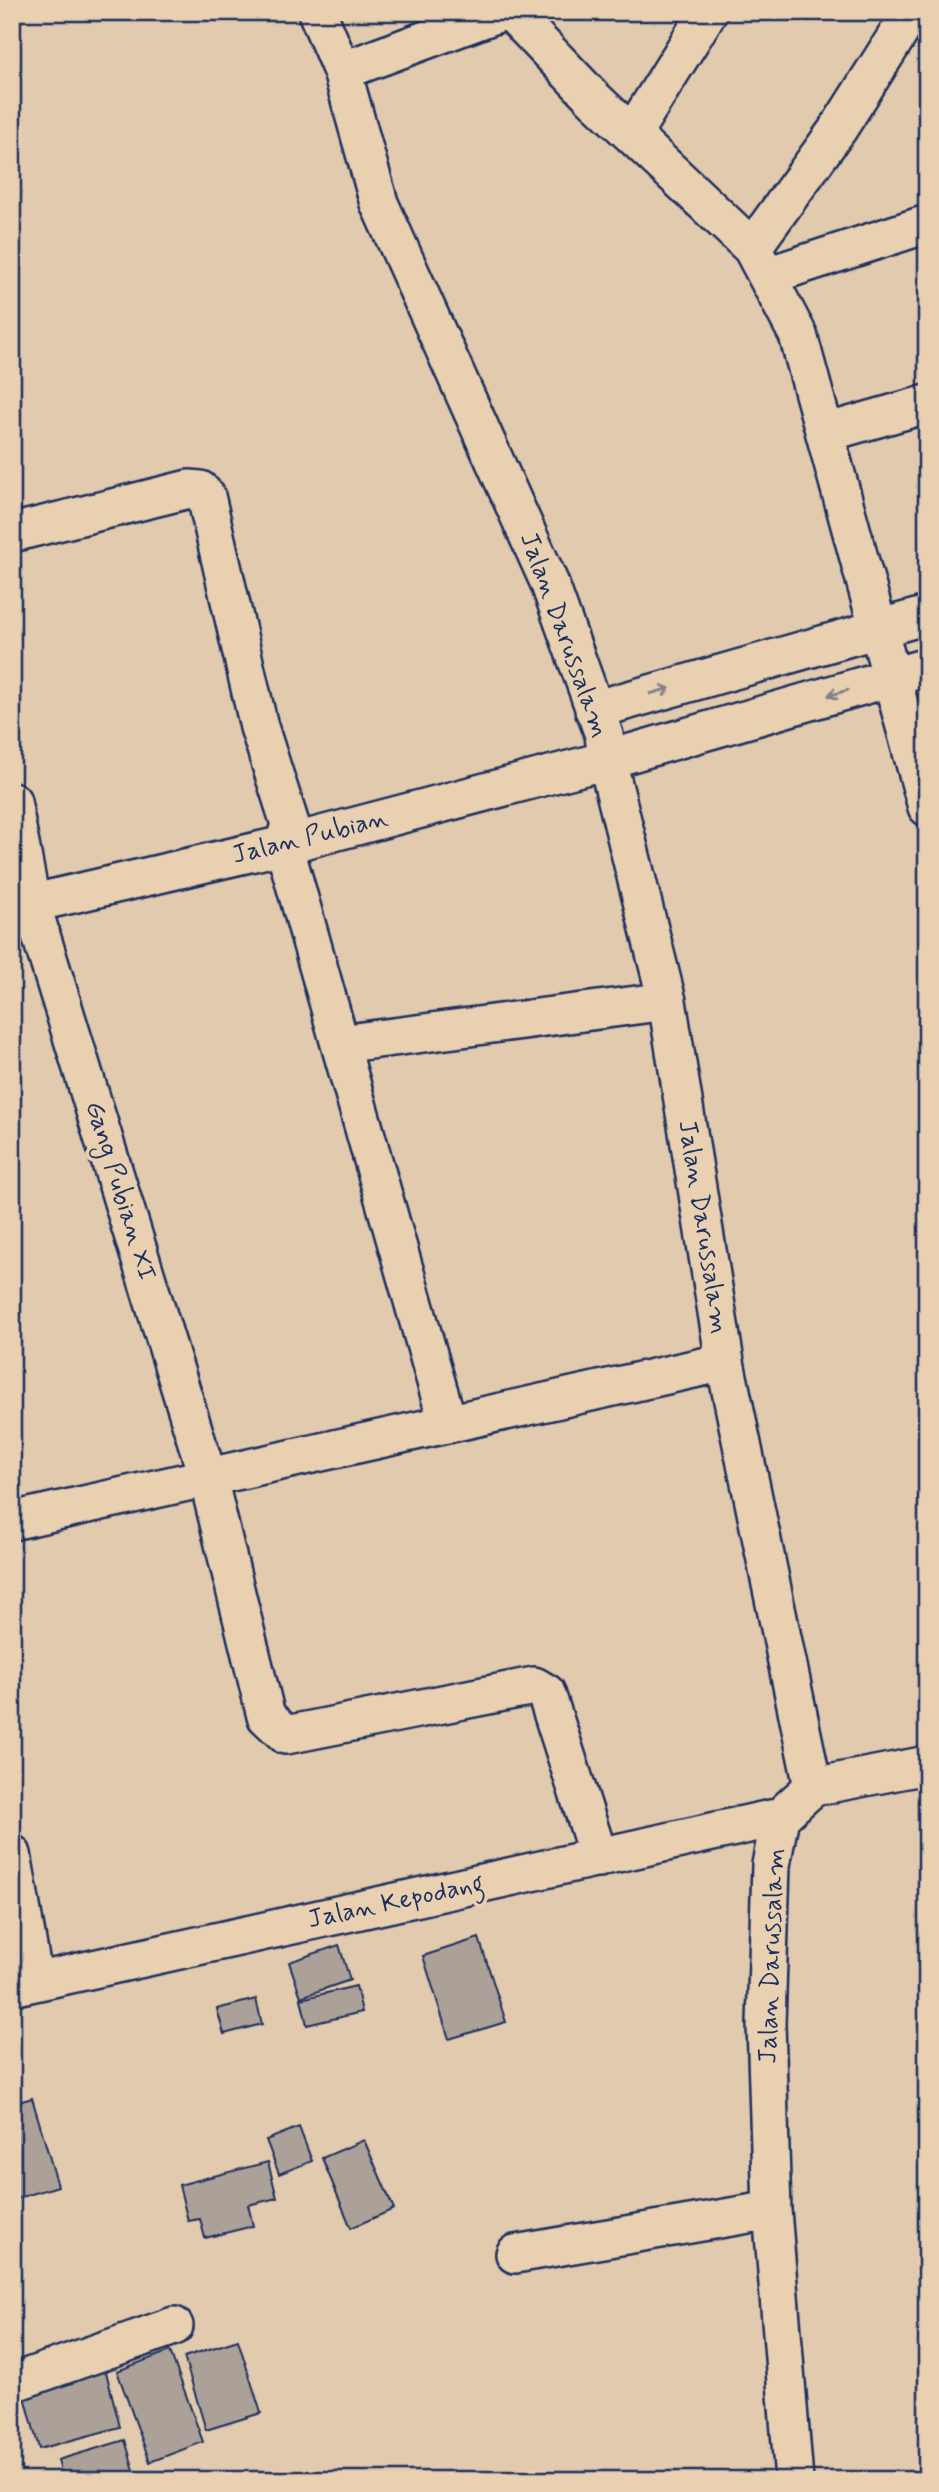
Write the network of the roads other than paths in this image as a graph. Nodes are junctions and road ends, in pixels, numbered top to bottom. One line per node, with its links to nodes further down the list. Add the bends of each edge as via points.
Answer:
1 (317, 12): 6 (street, Jalan Darussalam)
2 (501, 12): 6 (street)
3 (511, 12): 7 (street)
4 (708, 12): 7 (street)
5 (912, 12): 9 (street)
6 (342, 71): 17 (street, Jalan Darussalam, via 379,203 549,582)
7 (632, 134): 9 (street)
8 (927, 224): 9 (street)
9 (759, 262): 11 (street, via 798,335)
10 (927, 404): 11 (street)
11 (825, 433): 14 (street)
12 (12, 533): 21 (street, via 189,489 206,496 260,727 290,824)
13 (927, 615): 14 (street)
14 (879, 629): 16 (street); 17 (street, one-way to 14)
15 (927, 667): 16 (street, Jalan Pubian)
16 (891, 677): 18 (street, Jalan Pubian, one-way to 18); 20 (street)
17 (594, 710): 18 (street, Jalan Darussalam)
18 (607, 760): 21 (street, Jalan Pubian); 23 (street, Jalan Darussalam)
19 (12, 801): 22 (street, Gang Pubian XI)
20 (927, 807)
21 (284, 845): 22 (street, Jalan Pubian); 24 (street)
22 (22, 906): 27 (street, Gang Pubian XI)
23 (667, 1001): 24 (street); 25 (street, Jalan Darussalam)
24 (340, 1044): 26 (street)
25 (725, 1362): 26 (street); 30 (street, Jalan Darussalam)
26 (448, 1424): 27 (street)
27 (208, 1478): 28 (street); 33 (street, Gang Pubian XI, via 269,1721 286,1735 540,1688 546,1693)
28 (12, 1521)
29 (927, 1765): 30 (street)
30 (814, 1787): 31 (street, Jalan Darussalam)
31 (780, 1816): 33 (street, Jalan Kepodang); 35 (street, Jalan Darussalam, via 771,1866 766,2024)
32 (12, 1854): 34 (street)
33 (599, 1858): 34 (street, Jalan Kepodang)
34 (23, 1984)
35 (772, 2210): 36 (street); 39 (street, Jalan Darussalam)
36 (515, 2254)
37 (174, 2326): 38 (street)
38 (12, 2383)
39 (794, 2480)

